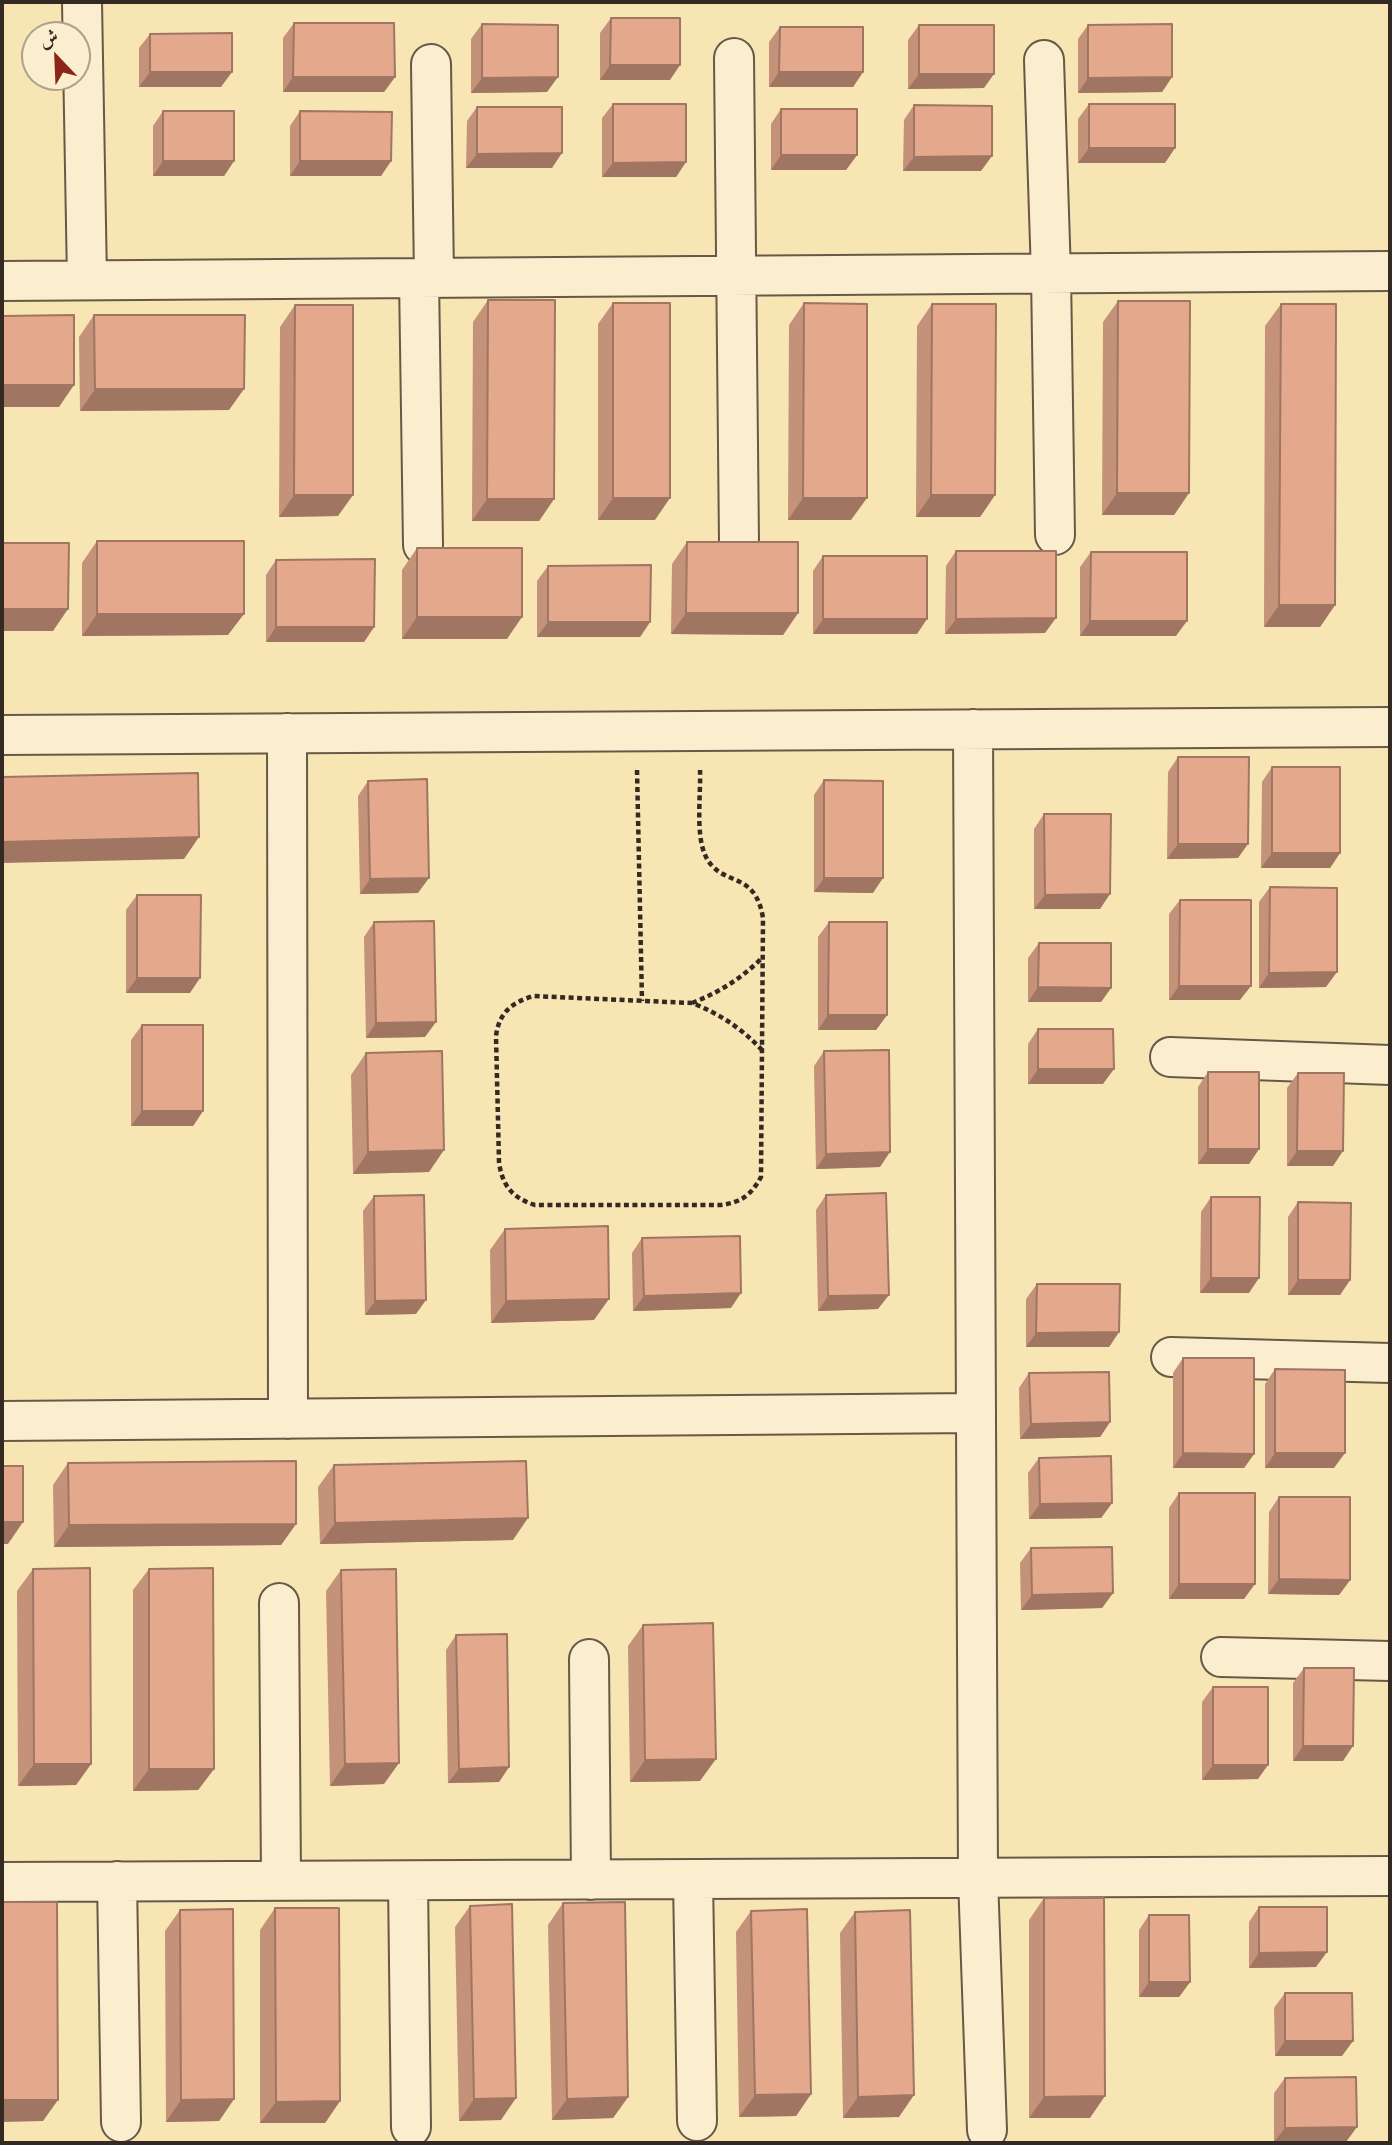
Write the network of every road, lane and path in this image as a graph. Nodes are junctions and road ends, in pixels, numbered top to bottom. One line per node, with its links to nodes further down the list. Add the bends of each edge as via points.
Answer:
1 (82, 2): 9 (street)
2 (734, 58): 7 (street)
3 (1044, 60): 6 (street)
4 (431, 64): 8 (street)
5 (1390, 271): 6 (street)
6 (1051, 274): 7 (street); 11 (street)
7 (736, 276): 8 (street); 12 (street)
8 (427, 278): 9 (street); 13 (street)
9 (87, 280): 10 (street)
10 (2, 281)
11 (1055, 536)
12 (739, 543)
13 (423, 545)
14 (1390, 727): 15 (street)
15 (972, 729): 17 (street); 28 (street)
16 (636, 731): 17 (street); 18 (street); 21 (path)
17 (700, 731): 20 (path, via 702,844 719,873 741,881 758,899)
18 (287, 733): 19 (street); 29 (street)
19 (2, 734)
20 (763, 957): 22 (path, via 730,985); 23 (path)
21 (642, 1001): 22 (path); 23 (path, via 533,996 502,1015 496,1036 499,1162 506,1187 515,1196 535,1205 720,1205 742,1200 761,1177)
22 (692, 1003): 23 (path, via 730,1021)
23 (762, 1051)
24 (1170, 1057): 25 (street)
25 (1390, 1065)
26 (1171, 1357): 27 (street)
27 (1390, 1363)
28 (976, 1413): 29 (street); 36 (street)
29 (288, 1419): 30 (street)
30 (2, 1421)
31 (279, 1603): 40 (street)
32 (1221, 1657): 34 (street)
33 (589, 1659): 38 (street)
34 (1390, 1661)
35 (1390, 1876): 36 (street)
36 (978, 1878): 37 (street); 46 (street)
37 (693, 1879): 38 (street); 43 (street)
38 (591, 1880): 41 (street)
39 (117, 1881): 40 (street); 42 (street); 44 (street)
40 (281, 1881): 41 (street)
41 (408, 1881): 45 (street)
42 (2, 1882)
43 (697, 2121)
44 (121, 2122)
45 (411, 2127)
46 (987, 2130)

